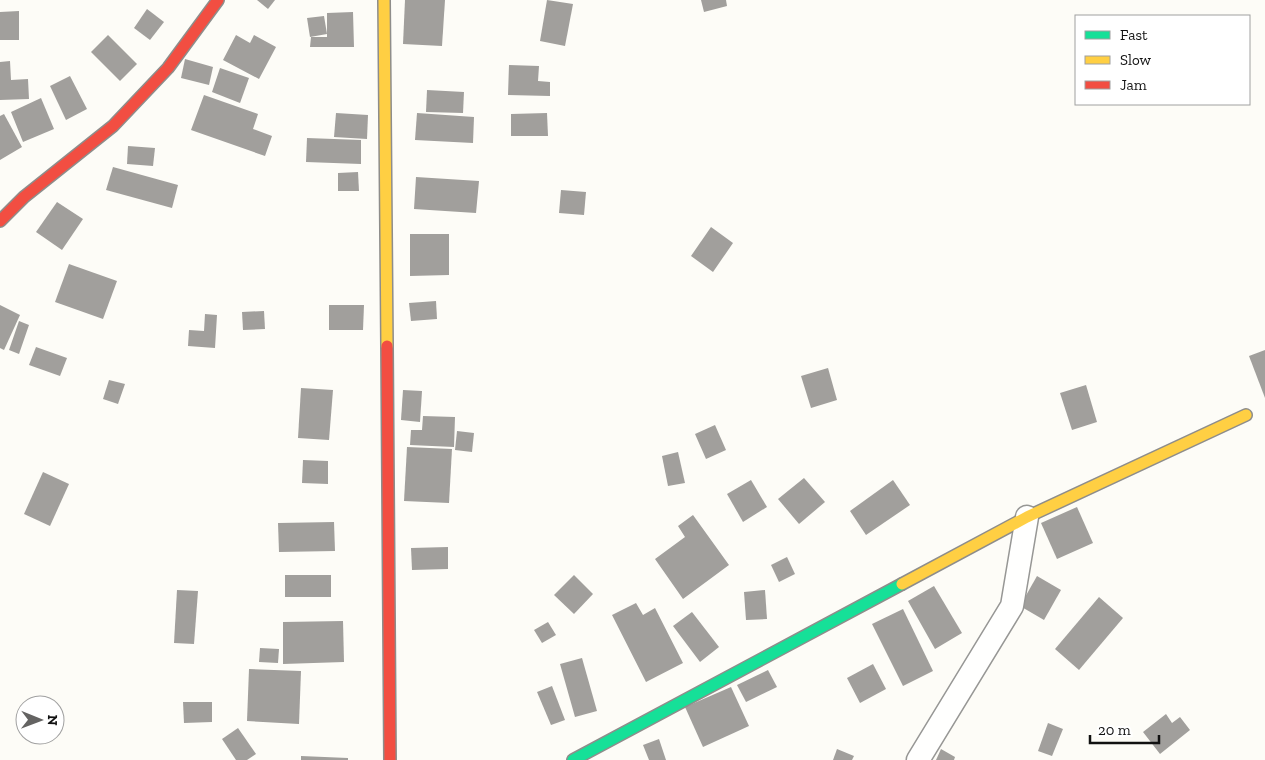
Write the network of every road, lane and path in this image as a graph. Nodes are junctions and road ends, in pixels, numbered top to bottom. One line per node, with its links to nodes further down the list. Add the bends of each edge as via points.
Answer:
1 (218, 0): 3 (street, via 168,68 113,126 24,197)
2 (384, 0): 6 (street)
3 (0, 221)
4 (1246, 416): 5 (street)
5 (1027, 517): 7 (street); 8 (street, via 1012,606)
6 (390, 760)
7 (573, 760)
8 (918, 760)

